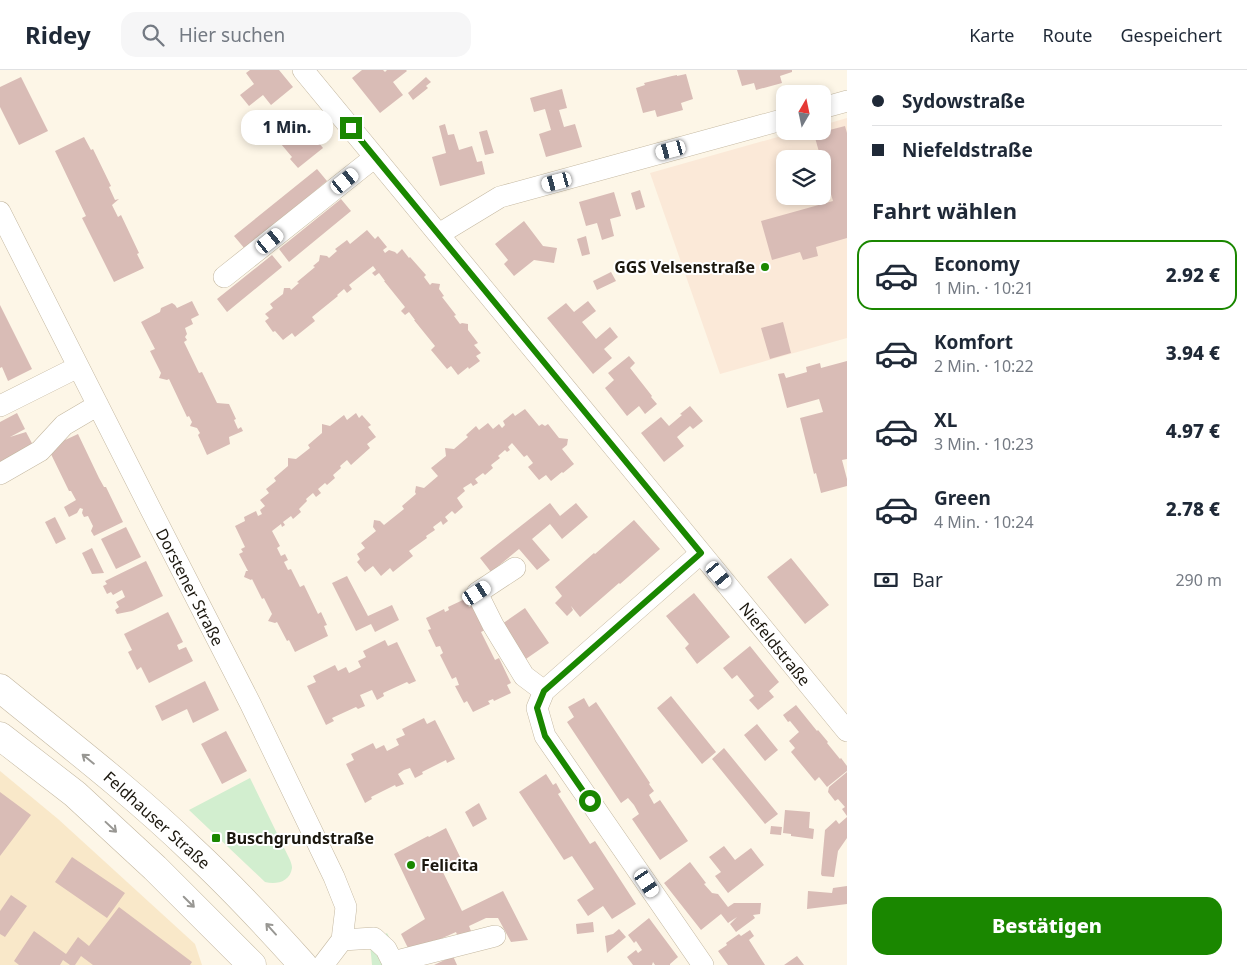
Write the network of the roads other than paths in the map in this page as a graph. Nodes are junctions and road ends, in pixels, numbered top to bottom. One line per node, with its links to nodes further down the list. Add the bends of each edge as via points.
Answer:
1 (303, 70): 5 (street, Niefeldstraße)
2 (847, 101): 3 (street)
3 (831, 105)
4 (776, 121): 7 (street, via 500,197)
5 (375, 157): 7 (street, Niefeldstraße); 8 (street)
6 (0, 212): 9 (street, Dorstener Straße)
7 (439, 234): 13 (street, Niefeldstraße)
8 (224, 277)
9 (78, 367): 10 (street, Dorstener Straße); 11 (street)
10 (98, 405): 12 (street, via 64,425 40,451); 20 (street, Dorstener Straße, via 250,702 334,877 346,907)
11 (0, 406)
12 (0, 474)
13 (701, 553): 16 (street); 17 (street, Niefeldstraße)
14 (515, 568): 16 (street, via 477,593 524,676)
15 (0, 688): 23 (main road, Feldhauser Straße, one-way to 15, via 192,850 132,795)
16 (544, 691): 25 (street, via 537,708 545,736)
17 (847, 731)
18 (0, 736): 22 (main road, one-way to 22, via 75,794)
19 (495, 936): 21 (street)
20 (342, 940): 21 (street, via 374,938 386,949); 24 (street)
21 (393, 963)
22 (252, 965)
23 (303, 965)
24 (323, 965)
25 (703, 965)

